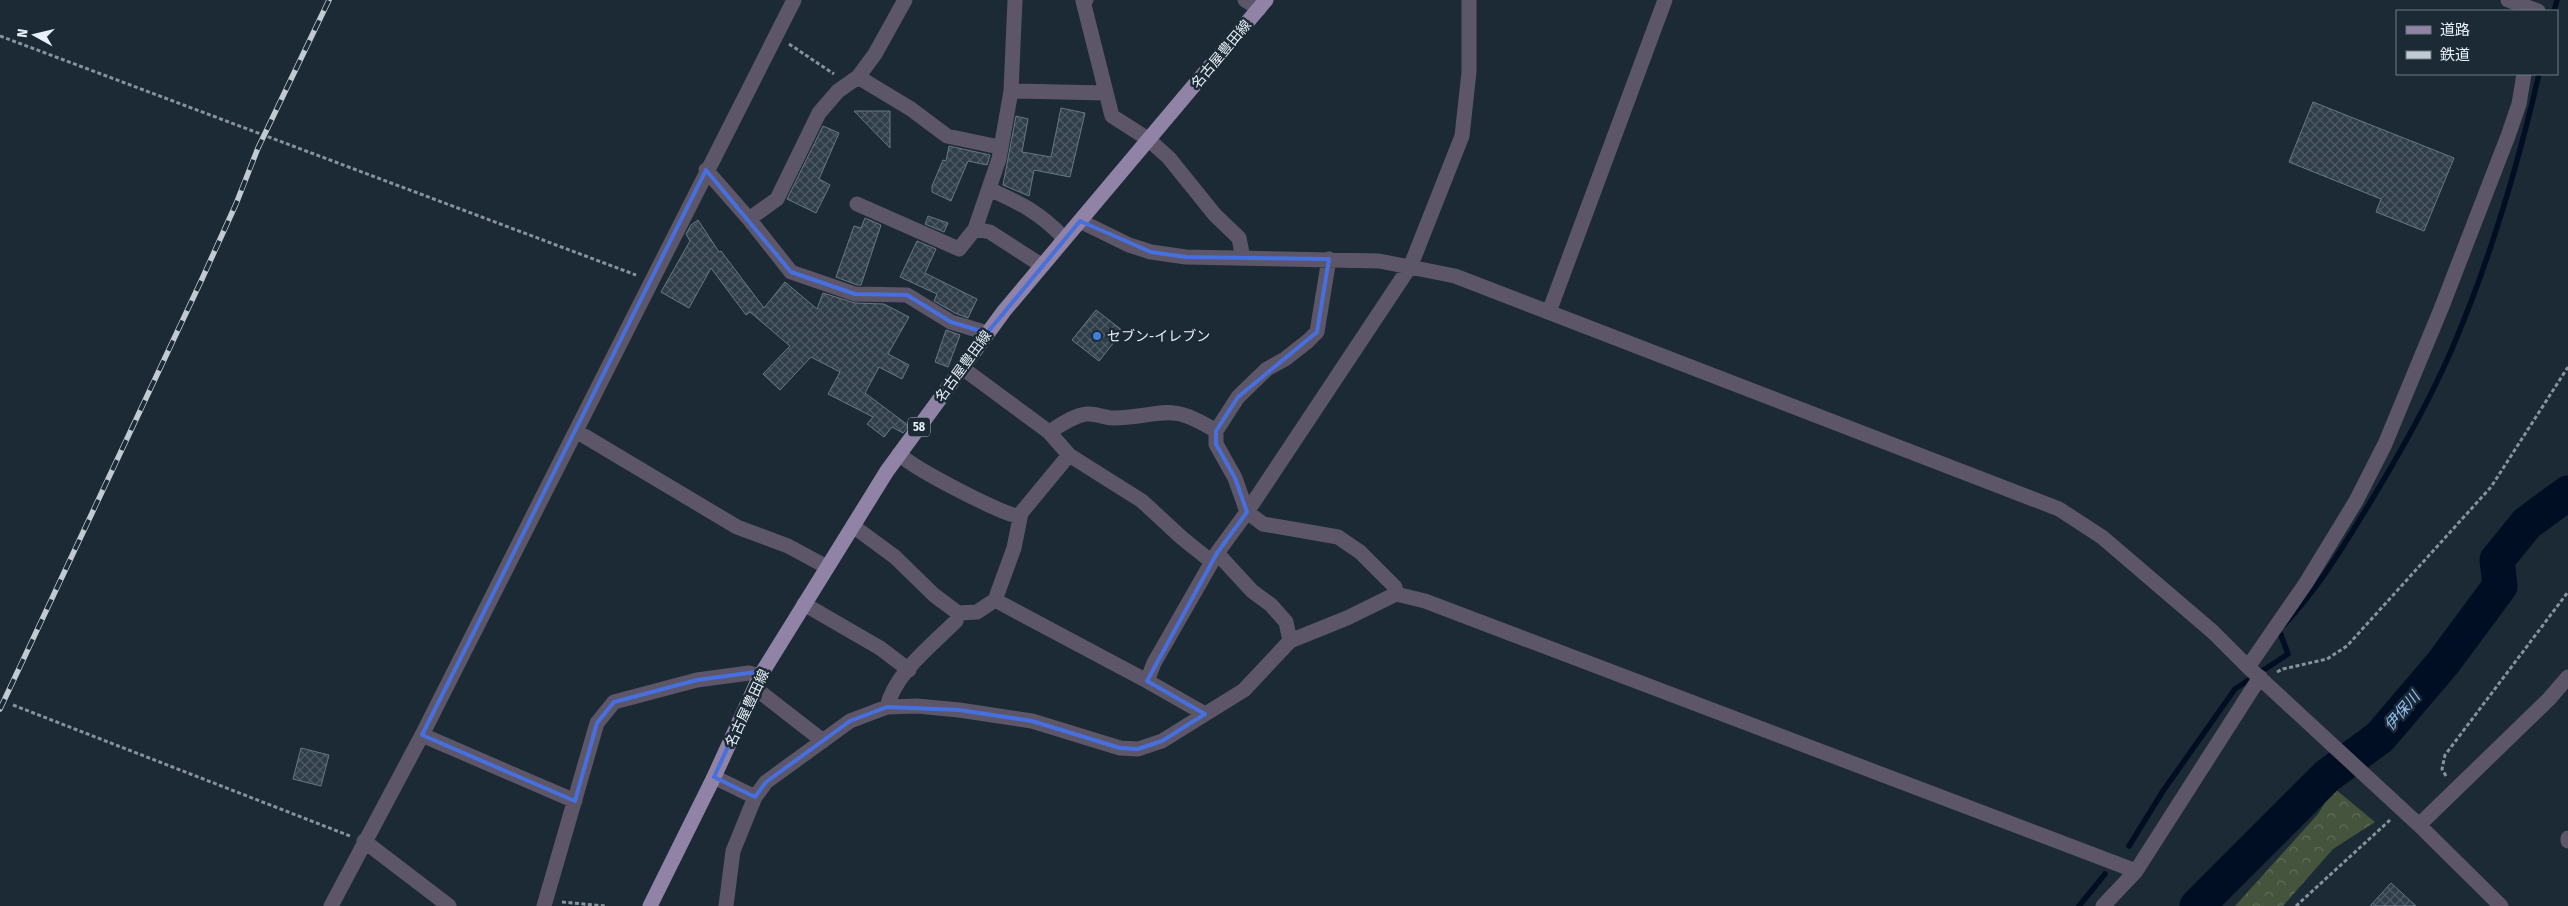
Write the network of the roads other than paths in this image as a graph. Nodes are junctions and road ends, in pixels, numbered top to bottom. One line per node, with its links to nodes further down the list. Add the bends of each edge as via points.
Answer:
1 (794, 0): 17 (street)
2 (905, 0): 12 (street)
3 (1015, 0): 13 (street)
4 (1084, 0): 14 (street)
5 (1245, 0): 9 (street)
6 (1469, 0): 27 (street, via 1469,72 1462,136)
7 (1665, 0): 28 (street)
8 (2508, 0): 10 (street)
9 (1262, 5): 15 (main road, 名古屋豊田線 / 58)
10 (2536, 10)
11 (2524, 75): 46 (street, via 2519,104 2508,136 2442,309 2385,444 2351,510)
12 (852, 82): 16 (street, via 910,109 947,136); 20 (street, via 819,113 777,199)
13 (1011, 91): 14 (street); 16 (street)
14 (1106, 93): 15 (street, via 1112,116)
15 (1148, 139): 21 (main road, 名古屋豊田線 / 58); 24 (street, via 1169,158 1239,238)
16 (999, 147): 18 (street, via 999,159)
17 (706, 170): 20 (street); 31 (street)
18 (989, 189): 22 (street); 23 (street, via 1026,205 1044,217)
19 (857, 204): 22 (street, via 959,249)
20 (749, 219): 29 (street, via 791,272 855,294 907,295 951,322)
21 (1080, 221): 23 (main road, 名古屋豊田線 / 58); 24 (street, via 1129,245 1152,252 1186,257)
22 (975, 228): 26 (street, via 990,232)
23 (1064, 238): 26 (main road, 名古屋豊田線 / 58)
24 (1243, 258): 25 (street)
25 (1329, 259): 27 (street); 32 (street, via 1317,332 1308,342 1267,369 1238,397)
26 (1041, 265): 29 (main road, 名古屋豊田線 / 58)
27 (1411, 265): 28 (street, via 1455,276); 36 (street)
28 (1549, 312): 46 (street, via 2059,509 2142,569)
29 (987, 332): 30 (main road, 名古屋豊田線 / 58)
30 (961, 367): 33 (street); 34 (main road, 名古屋豊田線 / 58)
31 (576, 431): 40 (street, via 737,527 788,546); 54 (street)
32 (1216, 431): 33 (street, via 1177,412 1158,412 1113,418 1086,414); 36 (street, via 1216,444 1235,478)
33 (1049, 432): 35 (street)
34 (899, 454): 37 (street, via 956,488); 38 (main road, 名古屋豊田線 / 58)
35 (1069, 455): 37 (street); 39 (street, via 1142,501 1182,538)
36 (1247, 512): 39 (street); 41 (street, via 1263,524 1338,537 1360,552 1395,587)
37 (1020, 516): 42 (street, via 1014,548)
38 (852, 526): 40 (main road, 名古屋豊田線 / 58); 44 (street, via 895,557)
39 (1215, 557): 45 (street, via 1271,605 1286,622); 49 (street, via 1154,663)
40 (827, 566): 43 (main road, 名古屋豊田線 / 58)
41 (1396, 594): 45 (street); 61 (street, via 1425,601)
42 (995, 600): 44 (street, via 977,612); 49 (street)
43 (804, 604): 47 (street, via 880,648); 50 (main road, 名古屋豊田線 / 58)
44 (958, 613): 47 (street, via 956,620)
45 (1290, 641): 53 (street, via 1244,690)
46 (2248, 667): 51 (street)
47 (909, 670): 52 (street, via 890,694)
48 (2568, 677): 59 (street)
49 (1147, 681): 53 (street)
50 (758, 682): 55 (street); 56 (main road, 名古屋豊田線 / 58); 58 (street, via 749,673 697,680 614,702 597,723)
51 (2265, 682): 59 (street); 61 (street)
52 (886, 707): 53 (street, via 959,710 1032,721 1111,746 1138,749 1162,741); 55 (street, via 850,721)
53 (1205, 714)
54 (422, 734): 58 (street); 60 (street)
55 (823, 741): 57 (street, via 766,782)
56 (714, 777): 57 (street); 65 (main road, 名古屋豊田線 / 58)
57 (755, 797): 66 (street, via 733,851)
58 (575, 801): 62 (street)
59 (2419, 825): 68 (street)
60 (364, 841): 63 (street); 64 (street)
61 (2136, 871): 67 (street)
62 (545, 903)
63 (331, 906)
64 (449, 906)
65 (650, 906)
66 (726, 906)
67 (2103, 906)
68 (2501, 906)

